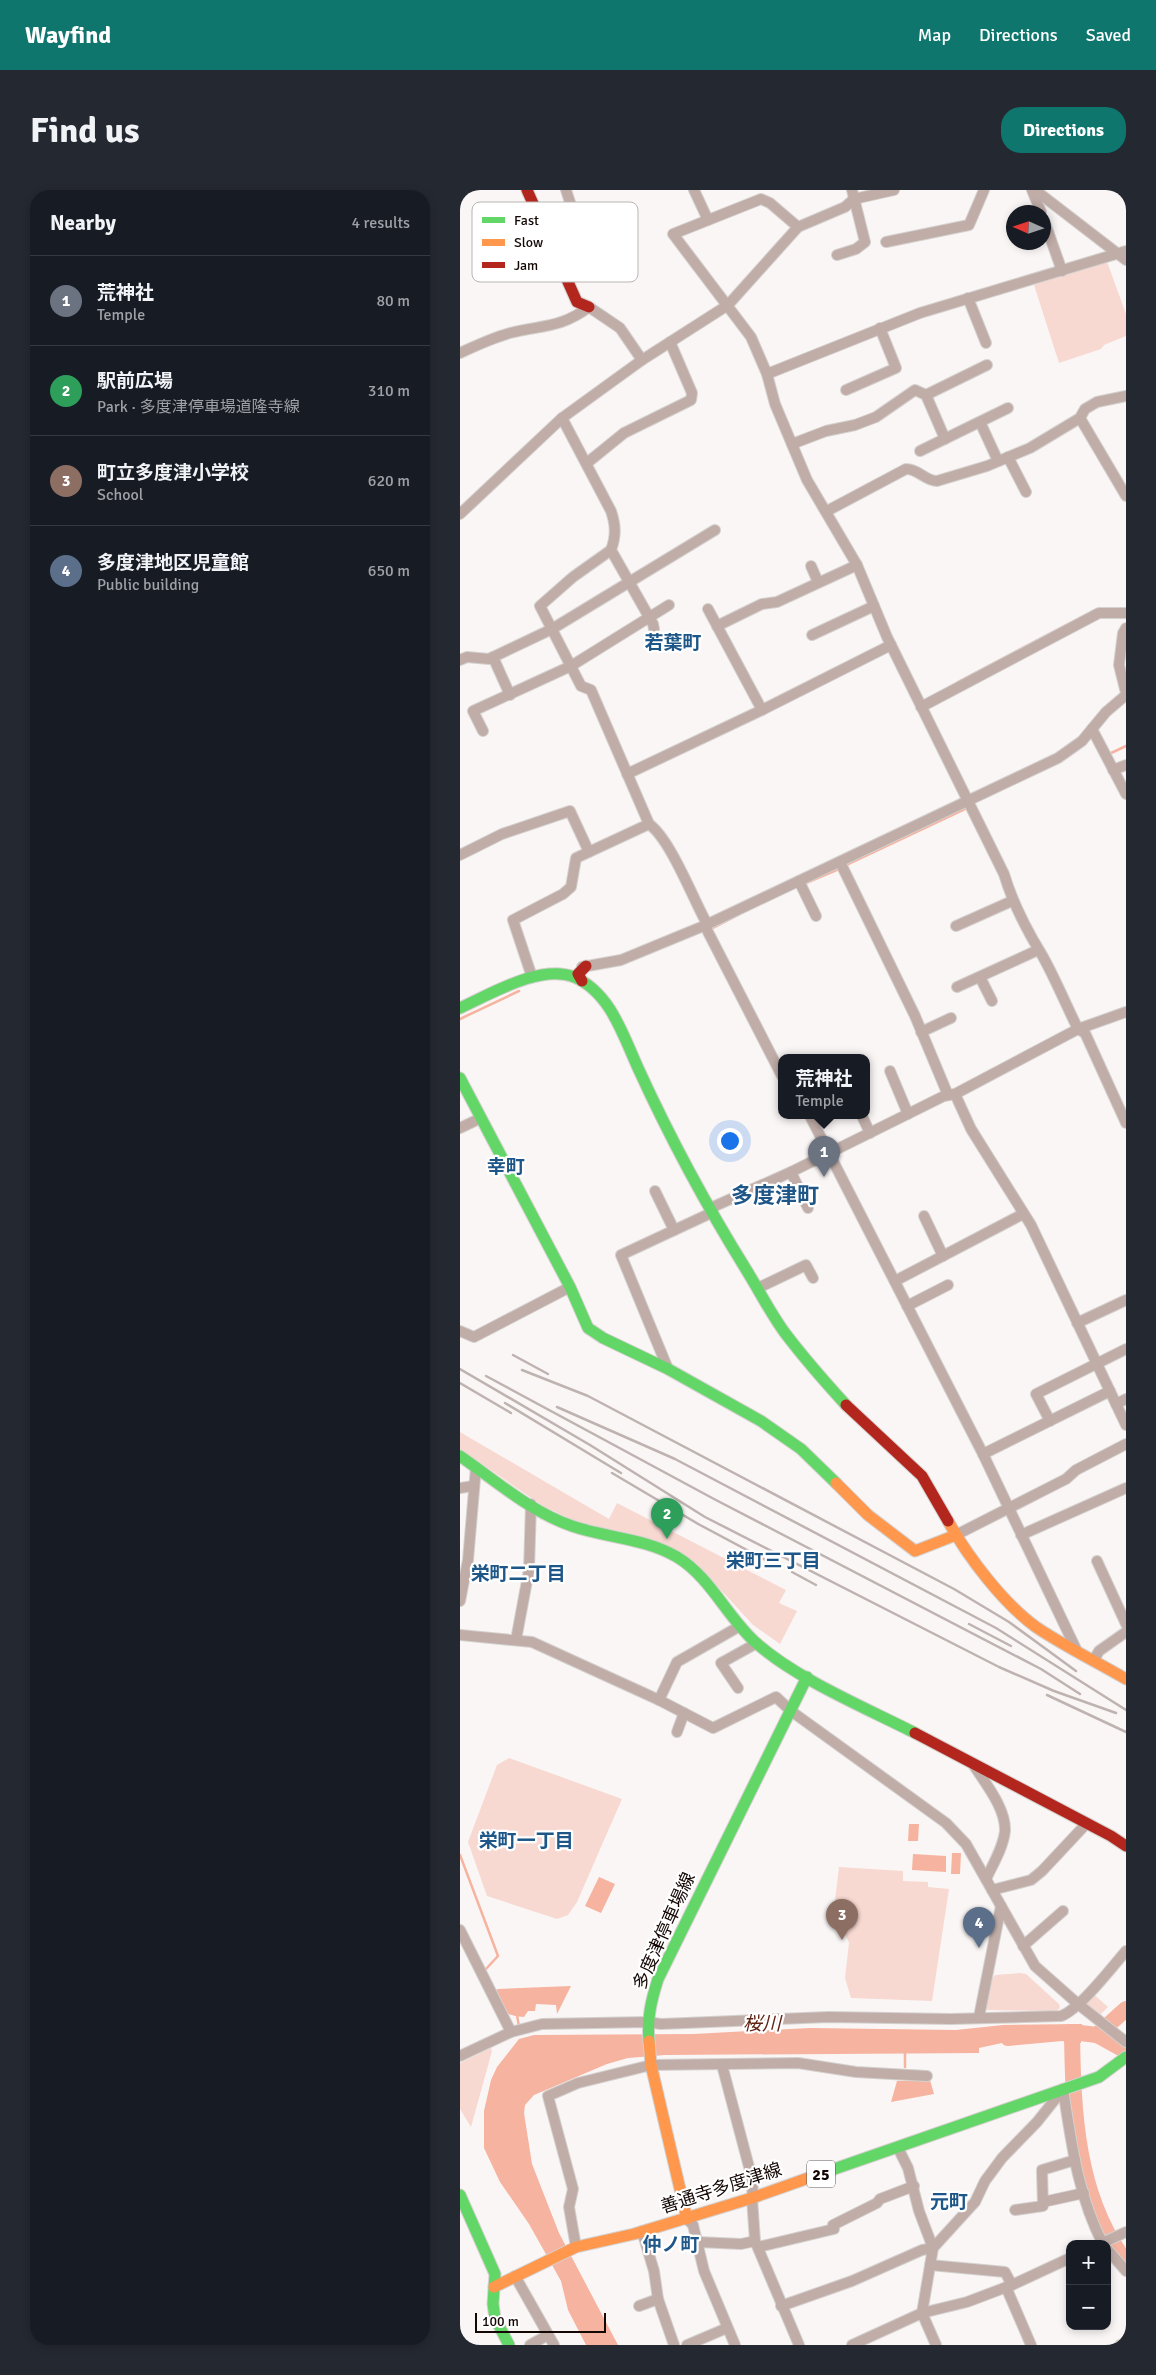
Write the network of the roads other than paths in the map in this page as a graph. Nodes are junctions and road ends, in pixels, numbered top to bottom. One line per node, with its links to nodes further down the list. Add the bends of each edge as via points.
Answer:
1 (527, 190): 8 (street)
2 (566, 190): 9 (street)
3 (694, 190): 11 (street)
4 (894, 190): 7 (street)
5 (984, 190): 14 (street, via 969,225)
6 (1034, 190): 10 (street); 15 (street)
7 (853, 195): 12 (street, via 845,207); 16 (street, via 865,242 856,249)
8 (532, 202)
9 (570, 202)
10 (1039, 205)
11 (708, 220): 12 (street, via 761,199); 21 (street, via 673,234)
12 (798, 227): 21 (street)
13 (1051, 240): 18 (street)
14 (886, 242)
15 (1121, 252): 17 (street); 18 (street)
16 (837, 255)
17 (1126, 260)
18 (1062, 271): 20 (street)
19 (568, 282): 22 (street, via 577,302)
20 (968, 298): 23 (street); 25 (street)
21 (728, 305): 24 (street); 29 (street, via 750,337)
22 (589, 307): 26 (street, via 555,325 489,339); 27 (street, via 620,328)
23 (880, 328): 29 (street); 30 (street, via 896,368)
24 (670, 342): 27 (street); 42 (street, via 692,393 691,400 624,433)
25 (986, 343)
26 (460, 353)
27 (642, 360): 34 (street)
28 (987, 365): 31 (street)
29 (767, 374): 38 (street, via 775,404)
30 (846, 390)
31 (926, 395): 37 (street); 38 (street, via 915,390 876,417 826,430)
32 (1126, 396): 35 (street, via 1097,402)
33 (1008, 408): 36 (street)
34 (562, 418): 42 (street); 46 (street)
35 (1080, 418): 40 (street, via 1030,448); 44 (street)
36 (980, 422): 37 (street); 41 (street)
37 (945, 439): 39 (street)
38 (792, 444): 45 (street, via 807,480)
39 (920, 451)
40 (1008, 457): 41 (street); 43 (street)
41 (998, 461): 45 (street, via 938,481 906,469)
42 (587, 463): 48 (street, via 615,524)
43 (1026, 492)
44 (1126, 496)
45 (827, 511): 49 (street)
46 (460, 514)
47 (715, 530): 51 (street)
48 (611, 550): 51 (street); 60 (street, via 540,606)
49 (857, 565): 52 (street); 54 (street)
50 (811, 566): 52 (street)
51 (629, 581): 57 (street); 60 (street)
52 (818, 582): 58 (street)
53 (668, 606): 57 (street)
54 (874, 606): 62 (street); 63 (street)
55 (708, 609): 58 (street)
56 (1126, 614): 69 (street, via 1099,612)
57 (649, 618): 61 (street); 66 (street)
58 (717, 626): 70 (street)
59 (1126, 628): 67 (street, via 1119,665)
60 (552, 629): 64 (street); 66 (street)
61 (654, 629)
62 (812, 635)
63 (891, 645): 69 (street); 70 (street)
64 (493, 657): 65 (street, via 467,656); 68 (street)
65 (460, 660)
66 (571, 666): 68 (street); 75 (street, via 581,686 591,690)
67 (1126, 694): 71 (street)
68 (510, 695): 72 (street, via 473,711)
69 (921, 707): 77 (street)
70 (762, 710): 75 (street)
71 (1092, 729): 74 (street); 77 (street, via 1082,741 1058,758)
72 (483, 731)
73 (1126, 765): 74 (street)
74 (1113, 770): 76 (street)
75 (627, 774): 78 (street)
76 (1126, 794)
77 (967, 802): 81 (street); 83 (street, via 1004,874)
78 (650, 824): 79 (street); 85 (street, via 658,830)
79 (589, 852): 80 (street, via 570,811 502,834); 91 (street, via 576,858 574,879 564,894 513,920)
80 (460, 855)
81 (840, 862): 82 (street); 99 (street)
82 (800, 884): 84 (street); 85 (street)
83 (1012, 901): 86 (street); 87 (street)
84 (816, 916)
85 (706, 925): 88 (street, via 621,960); 100 (street)
86 (956, 926)
87 (1038, 950): 90 (street); 98 (street)
88 (586, 966): 89 (street); 92 (street, via 578,974)
89 (556, 973): 91 (street); 92 (street)
90 (980, 977): 93 (street); 94 (street)
91 (532, 978): 95 (street)
92 (582, 981): 115 (street, via 601,997 616,1019 668,1133)
93 (957, 987)
94 (992, 1001)
95 (460, 1008)
96 (1126, 1012): 98 (street)
97 (951, 1018): 99 (street)
98 (1078, 1029): 103 (street); 108 (street, via 1086,1033)
99 (921, 1032): 103 (street)
100 (778, 1068)
101 (890, 1070): 104 (street)
102 (460, 1078): 105 (street)
103 (951, 1095): 104 (street); 116 (street)
104 (908, 1114): 110 (street)
105 (481, 1118): 109 (street); 123 (street)
106 (812, 1119): 111 (street)
107 (863, 1119): 110 (street)
108 (1126, 1122)
109 (460, 1128)
110 (870, 1133): 111 (street)
111 (830, 1152): 112 (street); 121 (street)
112 (791, 1172): 114 (street); 115 (street, via 715,1206)
113 (655, 1191): 118 (street)
114 (808, 1208)
115 (711, 1213): 118 (street); 124 (street)
116 (1023, 1214): 119 (street); 127 (street)
117 (924, 1216): 119 (street)
118 (674, 1230): 131 (street, via 621,1255)
119 (943, 1256): 121 (street)
120 (813, 1278): 124 (street, via 806,1265)
121 (895, 1281): 126 (street)
122 (948, 1285): 126 (street)
123 (570, 1288): 128 (street, via 474,1338); 131 (street, via 588,1328)
124 (758, 1288): 146 (street, via 784,1331 808,1362 847,1406 922,1476)
125 (1126, 1300): 127 (street)
126 (908, 1306): 138 (street)
127 (1077, 1323): 130 (street)
128 (460, 1331)
129 (1126, 1348): 130 (street)
130 (1097, 1364): 132 (street); 135 (street, via 1036,1394)
131 (668, 1369): 146 (street, via 761,1421 802,1449 868,1515 916,1551)
132 (1110, 1391): 134 (street); 135 (street)
133 (1126, 1399): 134 (street)
134 (1116, 1404): 136 (street)
135 (1050, 1421): 138 (street)
136 (1126, 1425)
137 (1126, 1444): 145 (street, via 1076,1470 1066,1479)
138 (983, 1454): 145 (street)
139 (460, 1456): 140 (street)
140 (476, 1467): 141 (street); 144 (street)
141 (473, 1486): 142 (street); 149 (street, via 468,1560)
142 (460, 1488)
143 (1126, 1488): 147 (street)
144 (531, 1504): 151 (street, via 573,1526 666,1550 693,1569); 154 (street, via 529,1570)
145 (1008, 1507): 146 (street); 147 (street)
146 (956, 1535): 156 (street, via 1009,1604 1037,1627)
147 (1021, 1535): 156 (street)
148 (1097, 1561): 150 (street)
149 (460, 1601)
150 (1126, 1624)
151 (740, 1626): 155 (street); 161 (street, via 677,1662)
152 (1126, 1632): 157 (street, via 1099,1651)
153 (460, 1635): 154 (street)
154 (516, 1640): 161 (street, via 532,1642)
155 (757, 1643): 158 (street); 160 (street, via 721,1663)
156 (1076, 1650): 157 (street)
157 (1094, 1660): 159 (street)
158 (807, 1677): 162 (street, 多度津停車場線); 165 (street)
159 (1126, 1679)
160 (738, 1688)
161 (659, 1700): 163 (street)
162 (791, 1711): 163 (street, via 776,1697 713,1728); 168 (street, via 946,1823 966,1844); 177 (street, 多度津停車場線, via 658,1979 649,2006)
163 (684, 1713): 164 (street)
164 (677, 1732)
165 (972, 1763): 166 (street); 168 (street, via 1003,1815 1003,1838)
166 (1087, 1823): 167 (street); 169 (street, via 1030,1880)
167 (1126, 1846)
168 (986, 1879): 169 (street)
169 (992, 1890): 170 (street)
170 (1001, 1906): 173 (street); 176 (street)
171 (1063, 1911): 173 (street)
172 (460, 1930): 178 (street)
173 (1023, 1946): 175 (street, via 1035,1966)
174 (1126, 1951): 175 (street)
175 (1078, 2004): 176 (street, via 1061,2016); 179 (street)
176 (979, 2017): 177 (street, via 828,2018)
177 (647, 2026): 178 (street, via 542,2024); 182 (street, 多度津停車場線)
178 (512, 2032): 180 (street)
179 (1126, 2042)
180 (460, 2056)
181 (1126, 2058): 185 (street, 善通寺多度津線 / 25, via 1099,2077)
182 (650, 2062): 183 (street); 194 (street, 多度津停車場線); 201 (street, via 578,2083 548,2096 573,2189 569,2207)
183 (722, 2065): 184 (street, via 798,2063 856,2072); 191 (street, via 753,2182)
184 (927, 2076)
185 (1063, 2089): 186 (street, 善通寺多度津線 / 25); 187 (street); 202 (street, via 1038,2122 1002,2158 975,2202)
186 (898, 2148): 188 (street); 191 (street, 善通寺多度津線 / 25)
187 (1075, 2160): 189 (street); 192 (street, via 1042,2170)
188 (914, 2186): 200 (street, via 880,2199 833,2225 834,2229); 202 (street, via 919,2211)
189 (1084, 2193): 192 (street); 197 (street)
190 (460, 2195): 209 (street, via 495,2274)
191 (752, 2198): 194 (street, 善通寺多度津線 / 25); 200 (street)
192 (1043, 2202): 193 (street, via 1043,2206)
193 (1015, 2210)
194 (687, 2219): 195 (street, 善通寺多度津線 / 25); 199 (street, via 693,2225)
195 (642, 2231): 201 (street, 善通寺多度津線 / 25); 210 (street, via 654,2271)
196 (1126, 2232): 198 (street)
197 (1101, 2240)
198 (1109, 2240)
199 (698, 2242): 200 (street); 214 (street, via 704,2271)
200 (757, 2244): 212 (street)
201 (576, 2247): 207 (street, 善通寺多度津線 / 25)
202 (933, 2248): 205 (street); 212 (street)
203 (1111, 2253): 206 (street)
204 (1066, 2260): 208 (street)
205 (930, 2265): 208 (street, via 1005,2272); 213 (street)
206 (1126, 2271)
207 (515, 2276): 209 (street, 善通寺多度津線 / 25); 215 (street)
208 (1009, 2286): 213 (street, via 967,2302); 226 (street)
209 (494, 2287): 217 (street, via 495,2318)
210 (658, 2299): 211 (street); 220 (street)
211 (639, 2306)
212 (781, 2306): 223 (street)
213 (922, 2313): 224 (street); 225 (street)
214 (727, 2328): 221 (street); 222 (street)
215 (548, 2335): 218 (street); 219 (street)
216 (1126, 2342): 227 (street)
217 (509, 2345)
218 (530, 2345)
219 (554, 2345)
220 (674, 2345)
221 (687, 2345)
222 (735, 2345)
223 (799, 2345)
224 (852, 2345)
225 (936, 2345)
226 (1031, 2345)
227 (1120, 2345)

